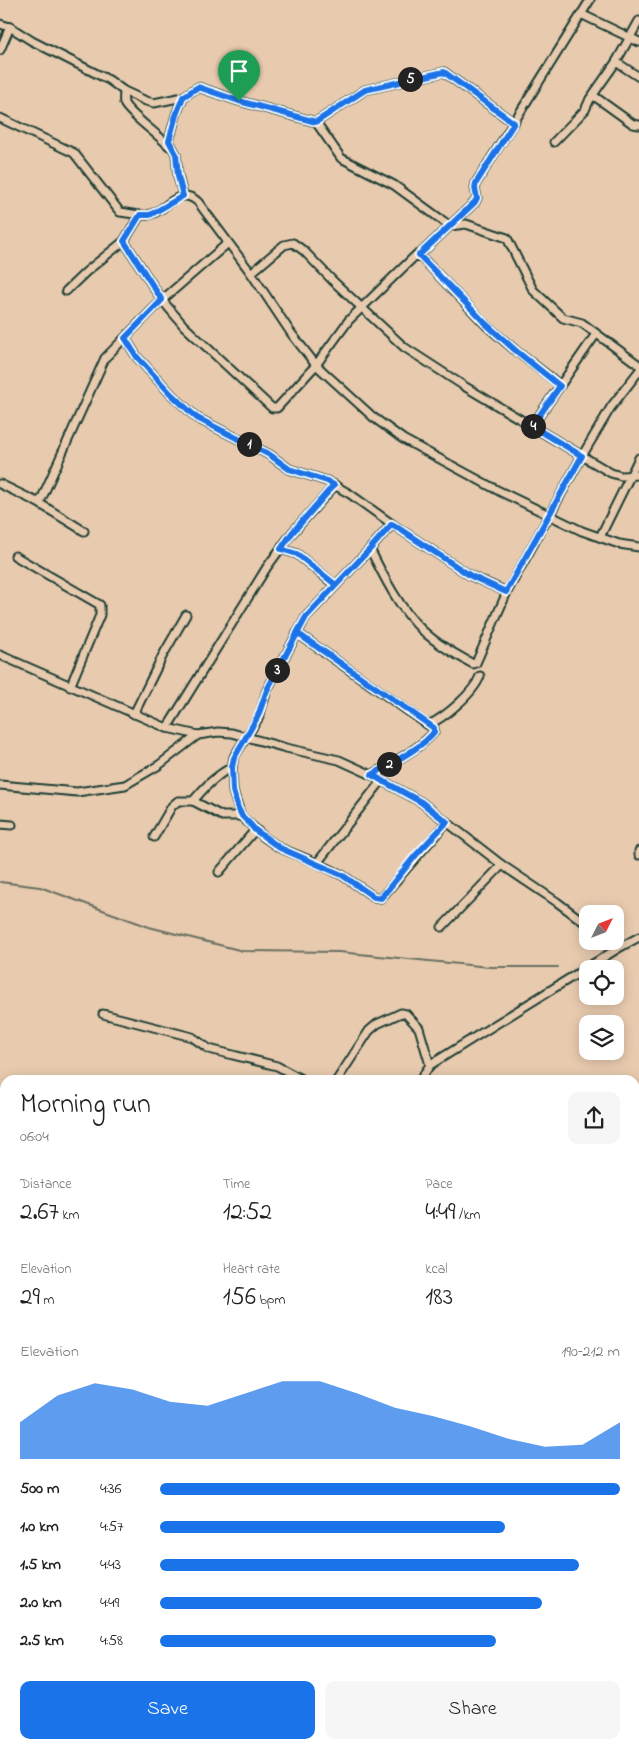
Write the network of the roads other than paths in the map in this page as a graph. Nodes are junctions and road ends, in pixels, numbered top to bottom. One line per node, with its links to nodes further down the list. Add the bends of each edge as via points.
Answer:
1 (590, 0): 2 (street)
2 (581, 14): 6 (street); 16 (street)
3 (639, 20): 6 (street)
4 (0, 24): 5 (street)
5 (10, 27): 8 (street); 11 (street)
6 (630, 38): 7 (street); 9 (street)
7 (639, 42)
8 (0, 50)
9 (616, 62): 10 (street); 13 (street)
10 (639, 77)
11 (124, 91): 12 (street, via 154,103); 19 (street, via 123,102 128,110 159,135)
12 (183, 97): 15 (street, via 198,87); 19 (street, via 169,141)
13 (590, 99): 17 (street, via 594,96); 18 (street, via 585,110)
14 (0, 118): 21 (street, via 74,153 120,212)
15 (316, 122): 16 (street, via 365,90 444,72); 22 (street, via 341,158 394,185)
16 (514, 123): 22 (street, via 476,183 475,202)
17 (639, 125)
18 (554, 142)
19 (176, 154): 20 (street)
20 (183, 196): 21 (street, via 150,215); 24 (street, via 191,196 198,202)
21 (140, 215): 23 (street)
22 (450, 226): 25 (street); 30 (street, via 466,224 507,238 533,290 564,318 582,323)
23 (124, 241): 27 (street); 28 (street)
24 (228, 243): 26 (street); 28 (street)
25 (419, 255): 29 (street); 35 (street, via 486,324)
26 (251, 274): 29 (street, via 284,245 293,242); 33 (street)
27 (66, 291)
28 (162, 300): 31 (street); 33 (street, via 200,342 272,408 277,408)
29 (361, 308): 33 (street); 36 (street, via 404,346)
30 (596, 334): 32 (street); 35 (street)
31 (125, 338): 42 (street, via 137,357 197,418 270,455 289,469); 43 (street, via 105,358 41,500)
32 (639, 365)
33 (316, 366): 44 (street, via 403,439)
34 (639, 371): 37 (street)
35 (560, 386): 36 (street)
36 (532, 426): 37 (street)
37 (582, 456): 40 (street, via 611,473); 44 (street)
38 (639, 458): 40 (street)
39 (639, 475): 40 (street)
40 (629, 476): 47 (street)
41 (0, 484): 43 (street)
42 (334, 485): 45 (street); 49 (street)
43 (37, 502): 46 (street)
44 (550, 515): 47 (street); 53 (street)
45 (392, 524): 50 (street); 53 (street, via 471,576)
46 (84, 531)
47 (600, 537): 48 (street)
48 (639, 547)
49 (281, 549): 52 (street, via 297,554); 61 (street)
50 (370, 549): 52 (street); 53 (street, via 390,588 421,629 447,650 473,664)
51 (15, 556): 58 (street, via 100,606 100,615)
52 (336, 585): 55 (street, via 306,617)
53 (506, 592)
54 (186, 615): 59 (street)
55 (297, 633): 60 (street); 63 (street)
56 (0, 655): 58 (street)
57 (480, 676): 60 (street, via 472,691 458,705)
58 (70, 687): 59 (street)
59 (134, 714): 61 (street)
60 (430, 724): 65 (street, via 434,728 431,735)
61 (167, 728): 62 (street)
62 (198, 735): 63 (street, via 218,732); 67 (street, via 159,765 125,785 77,792)
63 (246, 737): 64 (street); 65 (street, via 339,760)
64 (232, 767): 68 (street, via 217,775); 69 (street, via 233,791)
65 (372, 775): 66 (street)
66 (382, 780): 70 (street, via 421,802); 77 (street)
67 (0, 784)
68 (193, 801): 69 (street, via 222,816); 74 (street, via 182,800 172,806)
69 (242, 816): 73 (street)
70 (447, 822): 77 (street, via 381,898); 78 (street)
71 (0, 824): 72 (street)
72 (12, 825)
73 (255, 830): 77 (street, via 280,848); 79 (street)
74 (154, 837)
75 (639, 851): 76 (street)
76 (639, 855)
77 (317, 863)
78 (502, 865): 80 (street); 81 (street)
79 (219, 872)
80 (579, 918)
81 (442, 926)
82 (639, 938): 83 (street)
83 (624, 946)
84 (615, 950): 86 (street)
85 (103, 1014): 88 (street, via 192,1037 210,1049 277,1066)
86 (430, 1066): 87 (street, via 419,1028 401,1013 369,1030); 91 (street)
87 (343, 1070): 89 (street); 90 (street)
88 (294, 1075)
89 (340, 1075)
90 (344, 1075)
91 (424, 1075)

